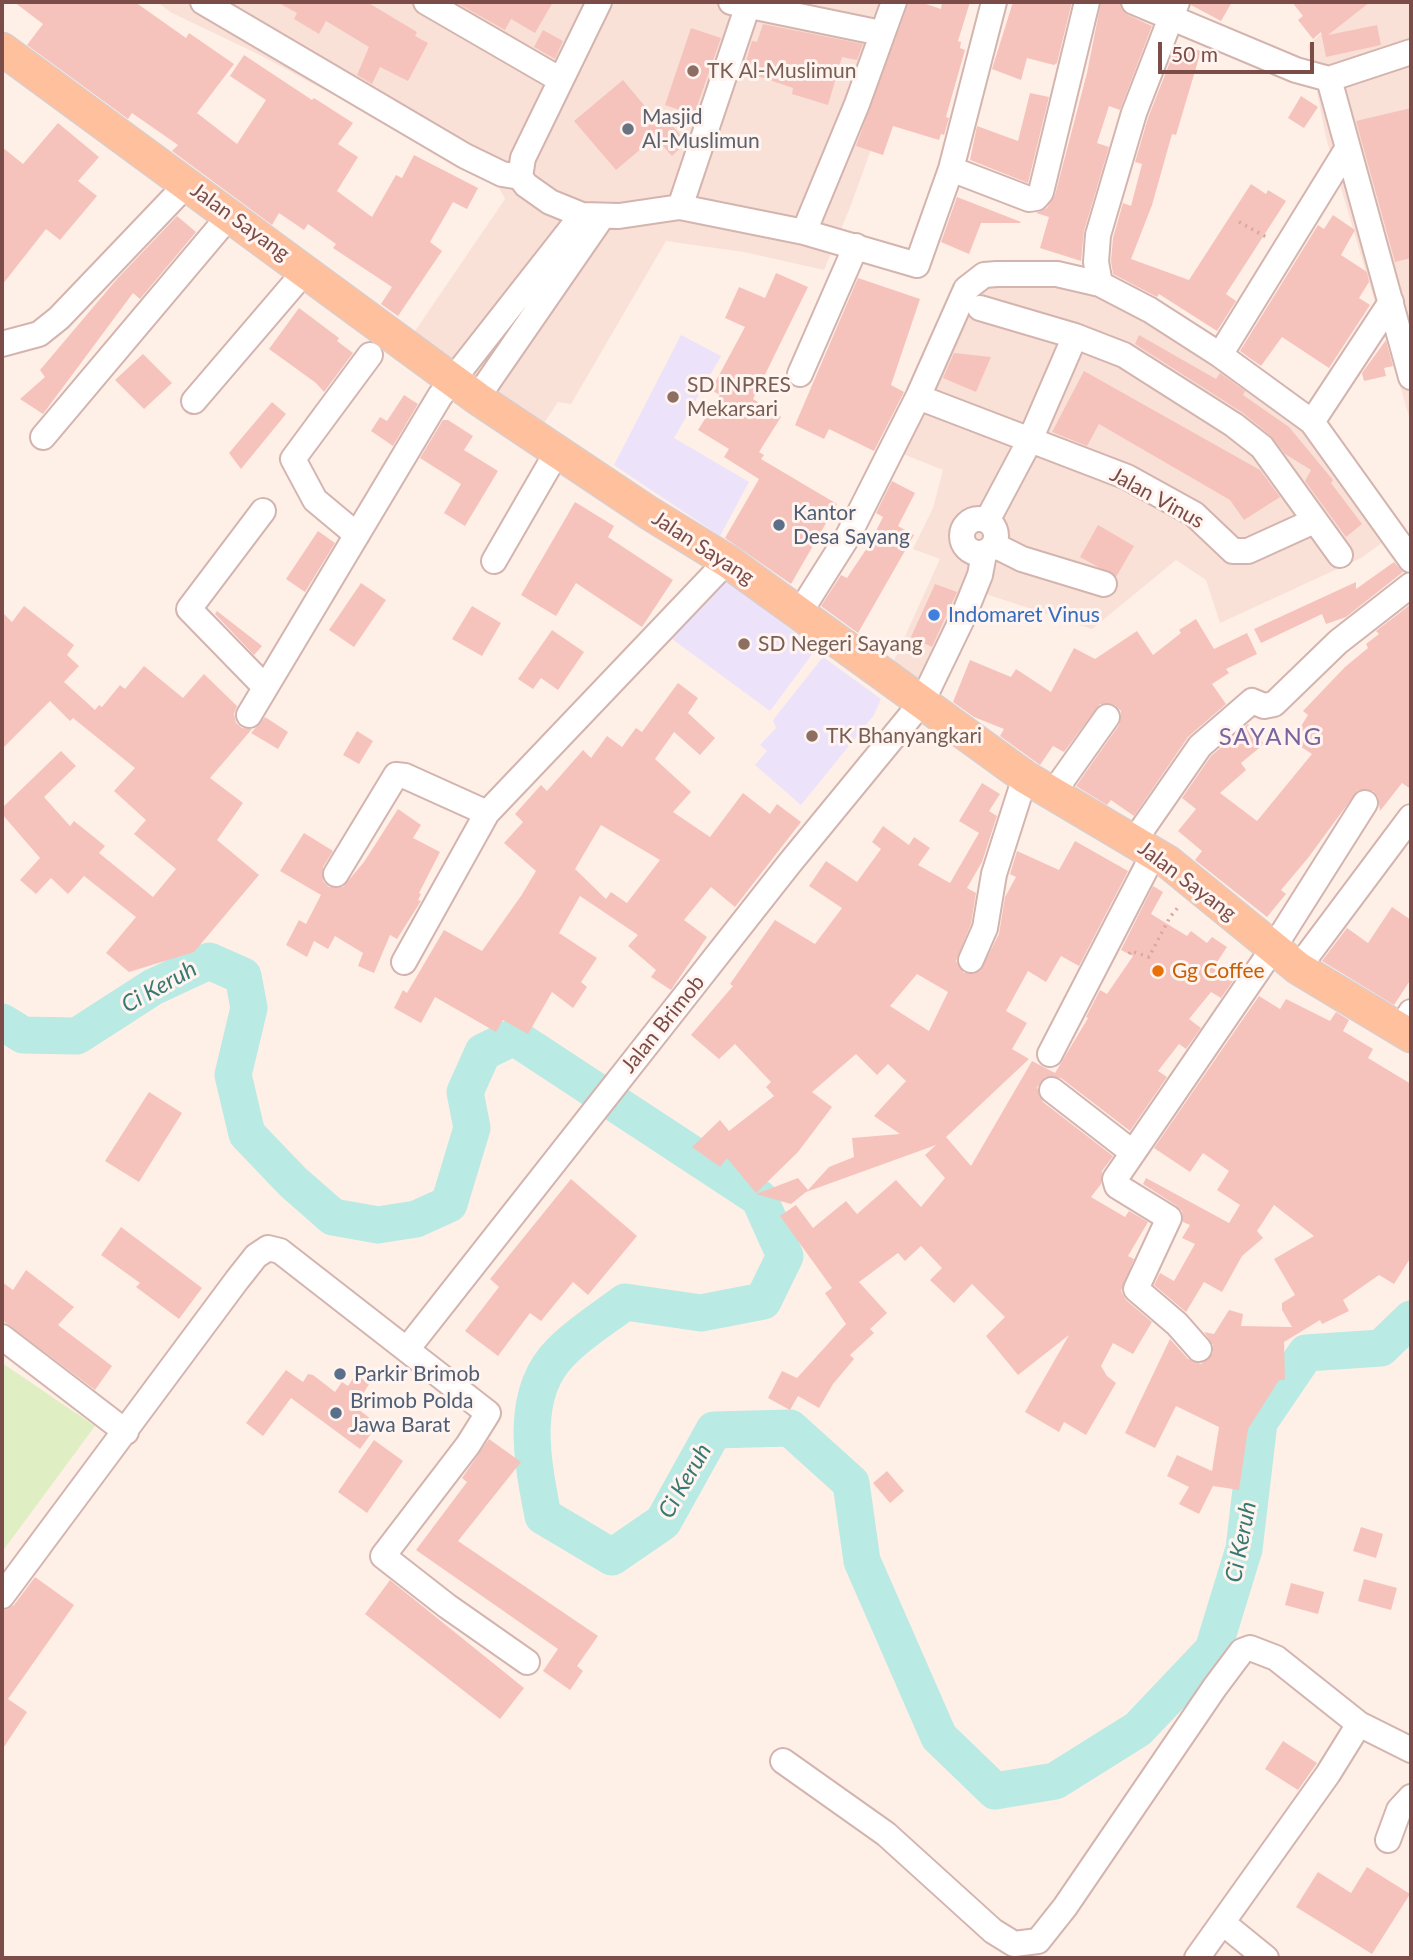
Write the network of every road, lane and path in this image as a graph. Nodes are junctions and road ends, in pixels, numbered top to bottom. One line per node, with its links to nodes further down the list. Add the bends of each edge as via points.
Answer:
1 (203, 2): 17 (street, via 453,150 502,174)
2 (426, 2): 13 (street)
3 (599, 2): 13 (street)
4 (894, 2): 10 (street)
5 (994, 2): 16 (street)
6 (1087, 2): 16 (street, via 1041,192 1029,199)
7 (1134, 2): 9 (street)
8 (740, 4): 10 (street); 19 (street)
9 (1173, 10): 14 (street, via 1296,70); 27 (street, via 1128,131 1098,235)
10 (881, 33): 23 (street)
11 (1411, 52): 14 (street)
12 (4, 56): 18 (main road, Jalan Sayang)
13 (559, 79): 17 (street, via 523,158)
14 (1329, 79): 15 (street)
15 (1347, 149): 25 (street); 28 (street)
16 (951, 169): 24 (street, via 916,265)
17 (520, 177): 21 (street, via 550,202)
18 (187, 184): 20 (main road, Jalan Sayang); 31 (street, via 60,318 39,334)
19 (680, 207): 21 (street); 23 (street)
20 (230, 215): 26 (main road, Jalan Sayang); 40 (street)
21 (592, 216): 36 (street)
22 (1239, 222): 25 (path)
23 (804, 232): 24 (street)
24 (856, 246): 34 (street)
25 (1285, 248): 33 (street)
26 (306, 270): 36 (main road, Jalan Sayang); 38 (street)
27 (1100, 284): 33 (street); 37 (street, via 1057,274 984,275 967,289)
28 (1398, 306): 35 (street); 39 (street)
29 (980, 309): 30 (street)
30 (1075, 336): 41 (street); 44 (street, via 1124,355 1252,439 1287,479)
31 (2, 344)
32 (370, 355): 45 (street, via 293,459 315,500)
33 (1220, 355): 39 (street)
34 (800, 374)
35 (1411, 377)
36 (466, 389): 42 (main road, Jalan Sayang); 45 (street, via 440,396)
37 (918, 397): 41 (street, Jalan Vinus); 53 (street, via 848,536)
38 (194, 401)
39 (1312, 422): 48 (street)
40 (43, 437)
41 (1030, 440): 44 (street, Jalan Vinus, via 1127,477 1194,514 1233,551 1248,551); 46 (street, via 987,521 974,519 961,534 970,552)
42 (557, 452): 49 (street); 50 (main road, Jalan Sayang)
43 (263, 511): 54 (street, via 189,609)
44 (1314, 521): 47 (street)
45 (357, 535): 54 (street)
46 (989, 549): 51 (street); 55 (street, via 963,618)
47 (1340, 555)
48 (1411, 560)
49 (494, 561)
50 (727, 561): 53 (main road, Jalan Sayang); 61 (street)
51 (1104, 584)
52 (1411, 585): 63 (street, via 1338,642 1274,704 1252,701 1200,746)
53 (800, 612): 55 (main road, Jalan Sayang)
54 (265, 687): 56 (street)
55 (921, 693): 58 (main road, Jalan Sayang); 76 (street, Jalan Brimob, via 870,742)
56 (249, 715)
57 (1107, 716): 59 (street)
58 (1025, 777): 59 (main road, Jalan Sayang); 68 (street, via 994,874 985,928)
59 (1053, 793): 63 (main road, Jalan Sayang)
60 (1365, 803): 66 (street)
61 (487, 813): 64 (street, via 396,775); 69 (street)
62 (1411, 817): 70 (street)
63 (1144, 847): 65 (main road, Jalan Sayang); 67 (street)
64 (336, 874)
65 (1197, 885): 66 (main road, Jalan Sayang); 67 (path, via 1170,917 1149,957 1131,951 1115,971)
66 (1274, 947): 70 (main road, Jalan Sayang); 74 (street)
67 (1100, 957): 72 (street)
68 (971, 960)
69 (404, 962)
70 (1298, 968): 71 (main road, Jalan Sayang)
71 (1407, 1026)
72 (1049, 1054)
73 (1052, 1090): 74 (street)
74 (1132, 1152): 77 (street, via 1115,1179 1116,1186 1170,1220 1136,1289)
75 (2, 1336): 78 (street)
76 (403, 1344): 78 (street, via 280,1251 268,1248 237,1280); 80 (street, via 488,1413 383,1556)
77 (1199, 1349)
78 (126, 1432): 79 (street)
79 (2, 1596)
80 (527, 1662)
81 (1359, 1724): 82 (street); 83 (street, via 1276,1658 1250,1648 1242,1651 1038,1941 1014,1944 993,1931 886,1834); 86 (street)
82 (1411, 1751)
83 (783, 1761)
84 (1411, 1797): 85 (street, via 1399,1810)
85 (1388, 1840)
86 (1223, 1923): 87 (street); 88 (street)
87 (1197, 1958)
88 (1266, 1958)

